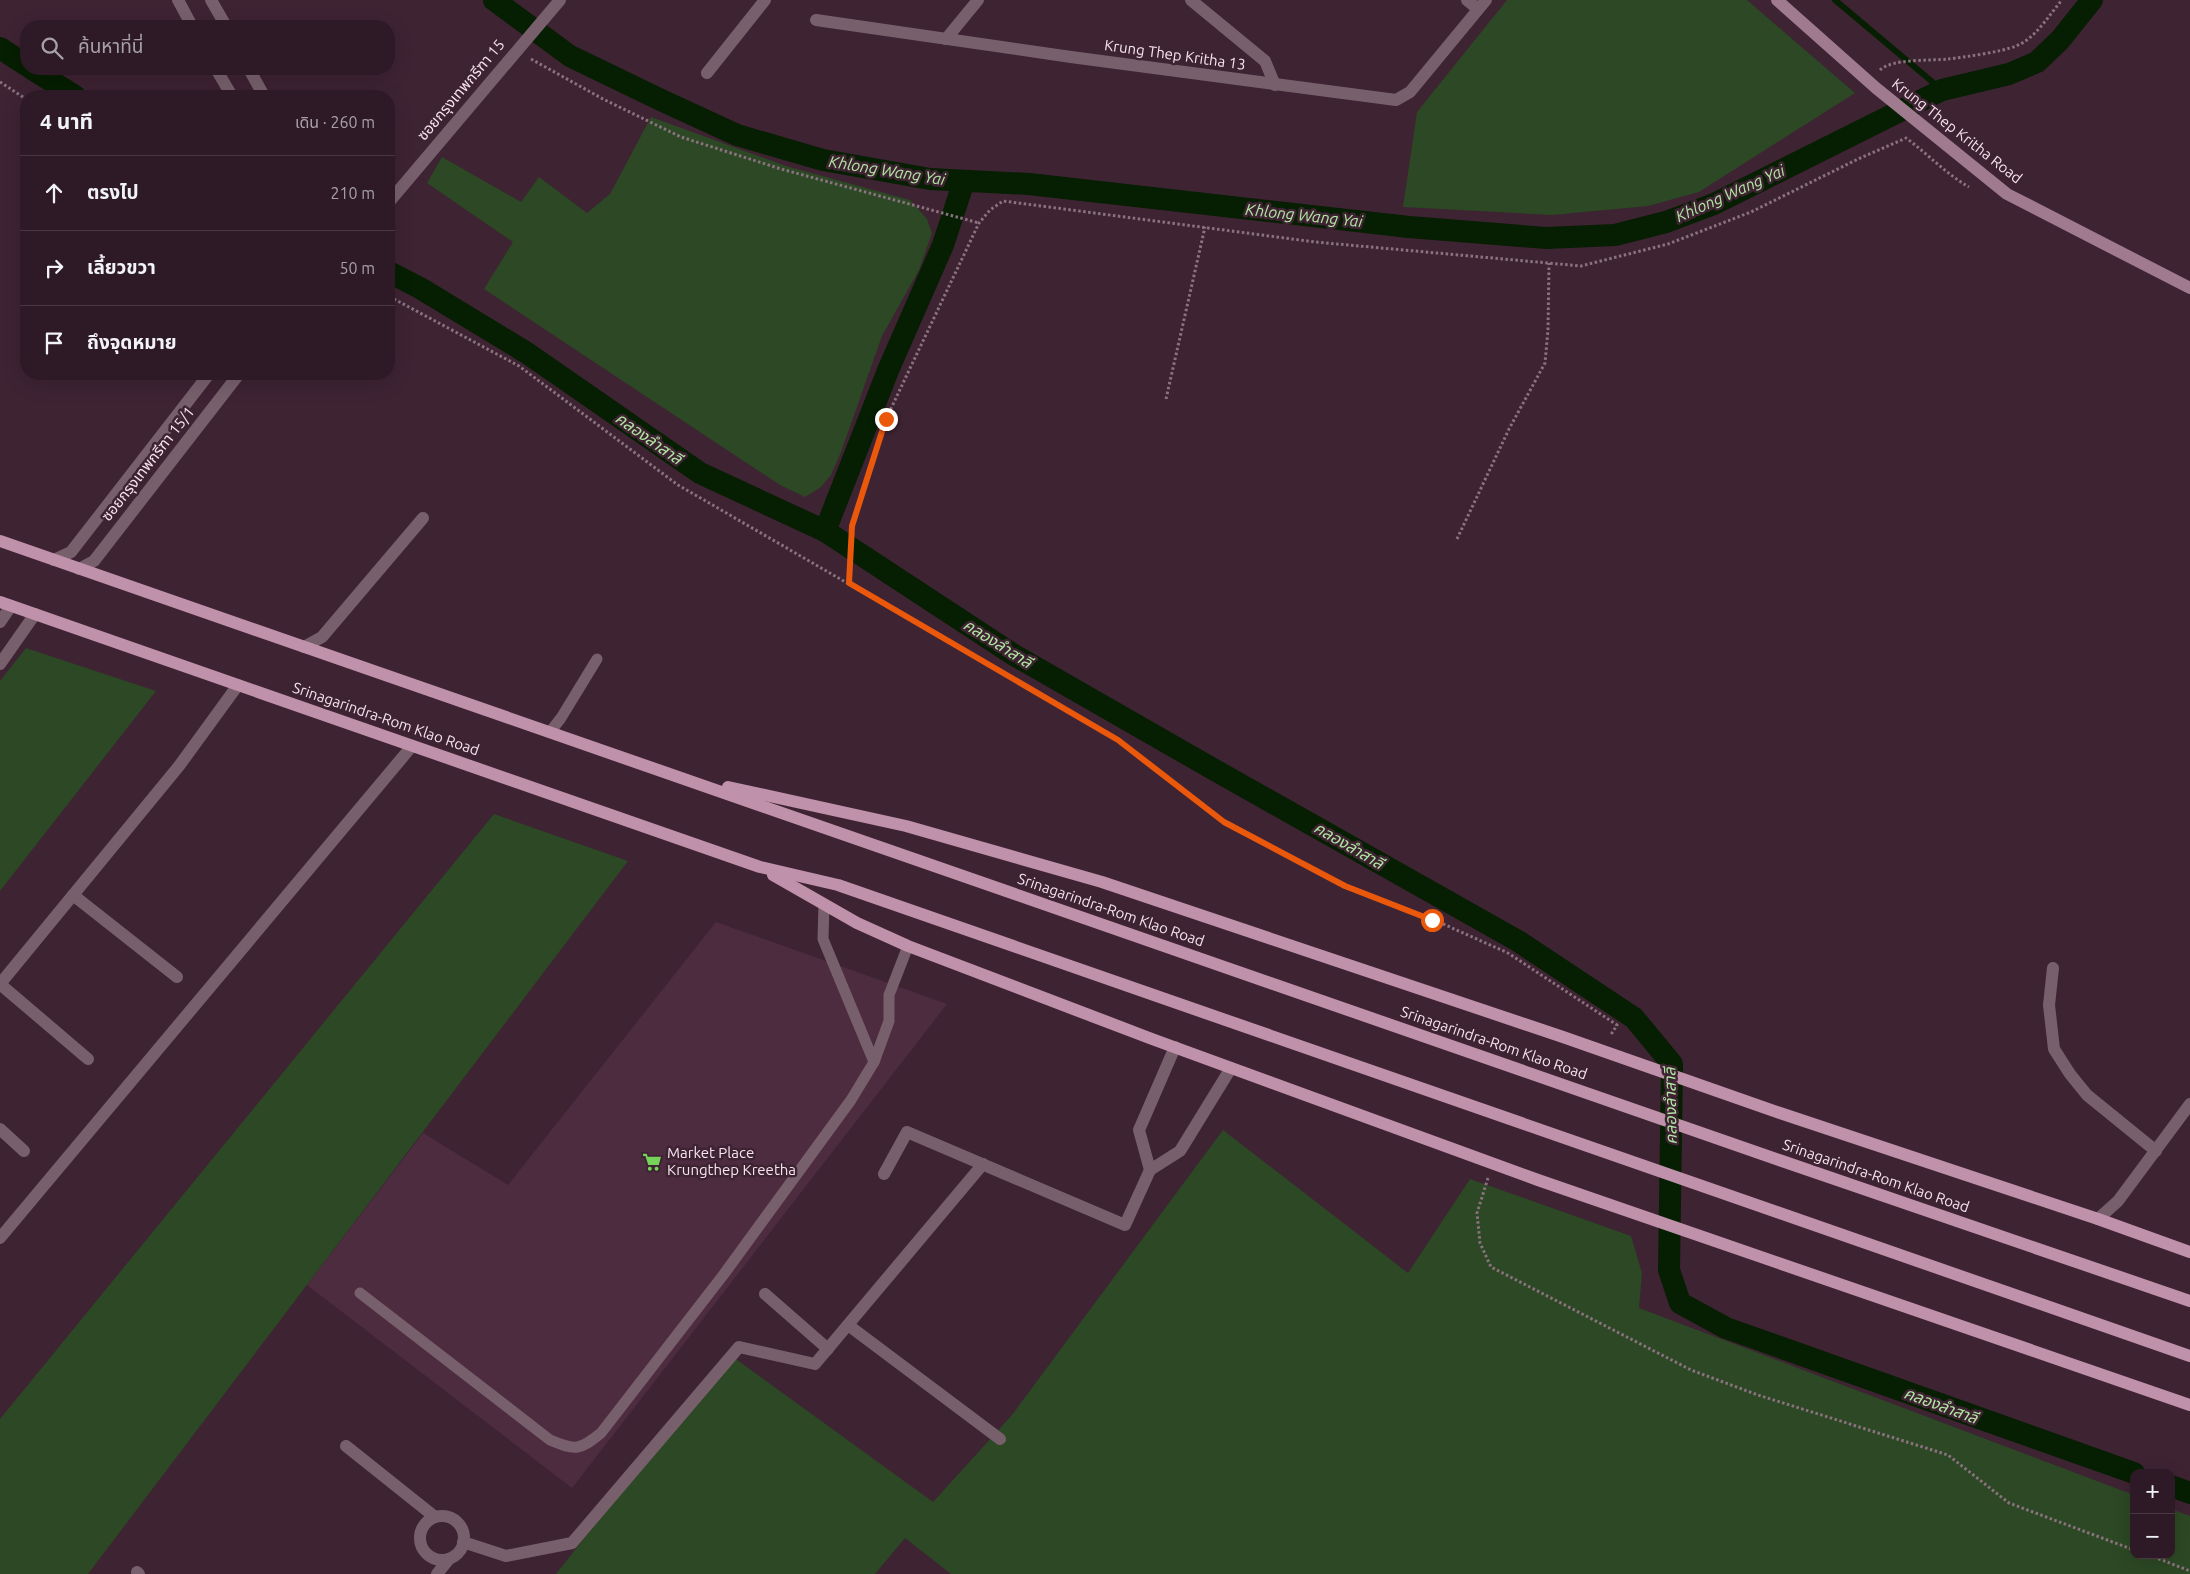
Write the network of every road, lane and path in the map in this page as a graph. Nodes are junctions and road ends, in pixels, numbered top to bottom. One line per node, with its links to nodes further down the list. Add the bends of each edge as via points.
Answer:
1 (178, 0): 11 (street)
2 (211, 0): 12 (street)
3 (765, 0): 17 (street)
4 (978, 0): 14 (street)
5 (1191, 0): 21 (street, via 1265,61)
6 (1467, 0): 10 (street)
7 (1777, 0): 30 (main road, Krung Thep Kritha Road, via 1876,88 2007,194)
8 (2062, 0): 16 (path, via 2035,33 2017,46)
9 (558, 2): 26 (street, ซอยกรุงเทพกรีฑา 15)
10 (1482, 4): 21 (street, Krung Thep Kritha 13, via 1410,92 1396,100)
11 (189, 20)
12 (223, 20)
13 (816, 20): 14 (street, Krung Thep Kritha 13)
14 (946, 39): 21 (street, Krung Thep Kritha 13)
15 (528, 58): 27 (path, via 602,99 682,137 781,170)
16 (1884, 67)
17 (706, 72)
18 (220, 75): 22 (street)
19 (252, 75): 23 (street)
20 (0, 82): 24 (path)
21 (1275, 85)
22 (228, 90)
23 (261, 90)
24 (20, 95)
25 (1906, 138): 29 (path, via 1751,212 1668,244 1581,266)
26 (395, 195)
27 (979, 223): 28 (path, via 1003,201); 40 (path, via 886,419 852,526)
28 (1205, 226): 29 (path, via 1315,242); 34 (path)
29 (1550, 263): 36 (path, via 1544,363)
30 (2190, 288)
31 (395, 300): 40 (path, via 519,366 678,485)
32 (204, 380): 38 (street, ซอยกรุงเทพกรีฑา 15/1, via 71,552)
33 (234, 380): 39 (street, ซอยกรุงเทพกรีฑา 15/1, via 94,561)
34 (1166, 399)
35 (423, 518): 44 (street, via 322,637)
36 (1458, 539)
37 (0, 541): 38 (main road, Srinagarindra-Rom Klao Road)
38 (54, 560): 39 (main road, Srinagarindra-Rom Klao Road)
39 (79, 569): 44 (main road, Srinagarindra-Rom Klao Road)
40 (849, 583): 58 (path, via 1118,740 1224,822 1345,886 1508,953 1616,1024 1609,1038)
41 (6, 604): 42 (main road, Srinagarindra-Rom Klao Road); 43 (street)
42 (35, 614): 46 (street); 47 (main road, Srinagarindra-Rom Klao Road)
43 (0, 622)
44 (304, 647): 48 (main road, Srinagarindra-Rom Klao Road)
45 (598, 659): 48 (lane)
46 (0, 664)
47 (238, 685): 49 (main road, Srinagarindra-Rom Klao Road); 52 (street, via 179,766)
48 (550, 732): 50 (main road, Srinagarindra-Rom Klao Road)
49 (412, 746): 51 (main road, Srinagarindra-Rom Klao Road); 72 (street)
50 (674, 776): 71 (main road, Srinagarindra-Rom Klao Road, via 906,826 1102,882); 76 (main road, Srinagarindra-Rom Klao Road)
51 (760, 867): 53 (main road, Srinagarindra-Rom Klao Road); 79 (main road, Srinagarindra-Rom Klao Road, via 838,885)
52 (73, 895): 56 (street); 57 (street)
53 (824, 904): 54 (main road, Srinagarindra-Rom Klao Road); 61 (lane, via 823,939)
54 (908, 946): 59 (main road, Srinagarindra-Rom Klao Road); 61 (lane, via 889,995 889,1022)
55 (2053, 968): 66 (street, via 2049,1006 2054,1049 2087,1094)
56 (177, 976)
57 (0, 984): 60 (street)
58 (1601, 1035)
59 (1175, 1047): 62 (main road, Srinagarindra-Rom Klao Road); 69 (street, via 1138,1130)
60 (88, 1058)
61 (874, 1062): 74 (lane, via 851,1100 724,1274 601,1432 585,1446 568,1448 550,1440)
62 (1231, 1068): 68 (main road, Srinagarindra-Rom Klao Road); 69 (street, via 1180,1151)
63 (2190, 1104): 66 (street)
64 (0, 1129): 65 (street)
65 (24, 1151)
66 (2156, 1151): 71 (street, via 2118,1201)
67 (982, 1164): 69 (street, via 1125,1225); 70 (street, via 907,1132); 77 (street)
68 (1492, 1164): 80 (main road, Srinagarindra-Rom Klao Road); 85 (path, via 1477,1213 1480,1243 1491,1267 1691,1370 1758,1395 1948,1455 2009,1502)
69 (1150, 1170)
70 (884, 1174)
71 (2098, 1219): 73 (main road, Srinagarindra-Rom Klao Road)
72 (0, 1238)
73 (2190, 1252)
74 (360, 1294)
75 (765, 1294): 78 (street)
76 (2190, 1301)
77 (848, 1325): 78 (street); 81 (street)
78 (828, 1349): 84 (street, via 816,1364 739,1347 572,1543 506,1556)
79 (2190, 1356)
80 (2190, 1405)
81 (1000, 1439)
82 (346, 1446): 83 (street)
83 (435, 1517): 84 (street, via 443,1516 456,1522 461,1528); 86 (street, via 424,1525 421,1544 435,1559)
84 (463, 1542): 86 (street, via 461,1549)
85 (2130, 1548)
86 (449, 1559): 89 (street)
87 (2158, 1559): 88 (path)
88 (2190, 1571)
89 (437, 1574)

